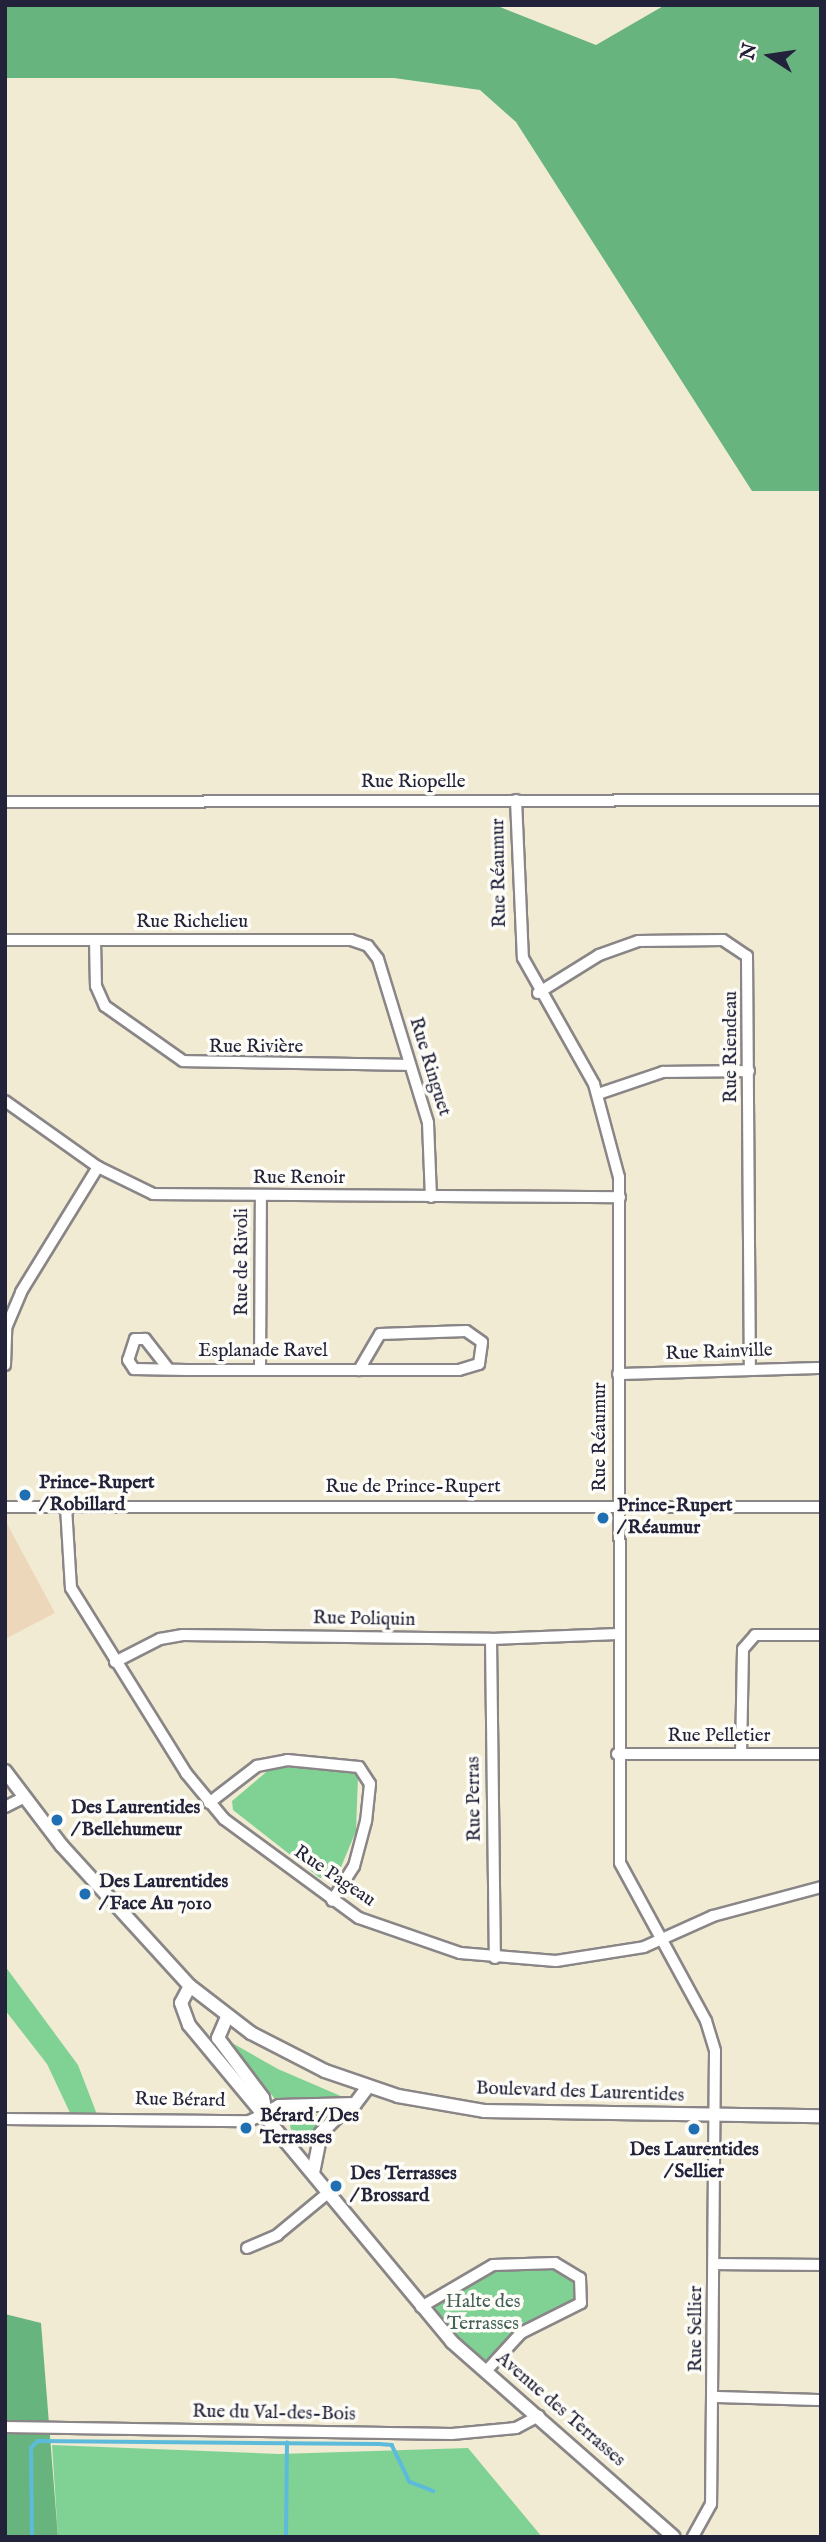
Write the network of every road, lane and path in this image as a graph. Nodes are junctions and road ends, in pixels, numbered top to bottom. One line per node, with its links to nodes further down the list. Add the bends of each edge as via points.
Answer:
1 (516, 800): 2 (street, Rue Riopelle); 3 (street, Rue Riopelle); 7 (street, Rue Réaumur, via 518,932)
2 (821, 800)
3 (5, 802)
4 (5, 940): 5 (street, Rue Richelieu)
5 (95, 940): 6 (street, Rue Richelieu, via 351,940); 8 (street, Rue Rivière, via 96,986 105,1006 183,1061)
6 (375, 952): 8 (street, Rue Ringuet)
7 (538, 993): 9 (street, Rue Riendeau, via 625,944 737,944 750,971); 10 (street, Rue Réaumur)
8 (410, 1065): 14 (street, Rue Ringuet, via 430,1134)
9 (749, 1071): 10 (street, via 663,1072); 18 (street, Rue Riendeau)
10 (598, 1094): 15 (street, Rue Réaumur)
11 (5, 1101): 12 (street, Rue Renoir)
12 (98, 1167): 13 (street, Rue Renoir, via 153,1194); 16 (street, via 21,1292 6,1328)
13 (261, 1197): 14 (street, Rue Renoir); 20 (street, Rue de Rivoli)
14 (431, 1197): 15 (street, Rue Renoir)
15 (620, 1197): 22 (street, Rue Réaumur)
16 (5, 1365)
17 (167, 1367): 20 (street, Esplanade Ravel)
18 (750, 1368): 19 (street, Rue Rainville); 22 (street, Rue Rainville)
19 (821, 1368)
20 (260, 1369): 21 (street, Esplanade Ravel)
21 (359, 1370): 21 (street, Esplanade Ravel, via 472,1368 482,1342 467,1331 380,1334)
22 (618, 1374): 26 (street, Rue Réaumur)
23 (5, 1507): 24 (street, Rue de Prince-Rupert)
24 (66, 1507): 26 (street, Rue de Prince-Rupert); 30 (street, Rue Pageau, via 71,1588)
25 (821, 1507): 26 (street, Rue de Prince-Rupert)
26 (619, 1508): 27 (street, Rue Réaumur)
27 (618, 1634): 29 (street, Rue Poliquin); 31 (street, Rue Réaumur)
28 (821, 1634): 32 (street, via 755,1635 743,1649)
29 (491, 1639): 30 (street, Rue Poliquin, via 183,1635 160,1639); 41 (street, Rue Perras)
30 (115, 1662): 36 (street, Rue Pageau)
31 (617, 1754): 32 (street, Rue Pelletier); 40 (street, Rue Réaumur, via 620,1863)
32 (741, 1754): 33 (street, Rue Pelletier)
33 (821, 1754)
34 (5, 1771): 35 (street, Boulevard des Laurentides)
35 (23, 1798): 37 (street); 42 (street, Boulevard des Laurentides)
36 (209, 1803): 39 (street, Rue Pageau); 39 (street, via 257,1766 286,1760 359,1767 370,1784 366,1821 354,1866)
37 (5, 1807)
38 (821, 1887): 40 (street, Rue Pageau, via 775,1895)
39 (332, 1901): 41 (street, Rue Pageau, via 415,1941)
40 (657, 1941): 41 (street, Rue Pageau, via 556,1961); 47 (street, Rue Réaumur, via 709,2028)
41 (495, 1958)
42 (190, 1986): 43 (street, Boulevard des Laurentides); 46 (street, Avenue des Terrasses, via 181,2003 186,2020 253,2106)
43 (227, 2017): 44 (street, Boulevard des Laurentides, via 294,2056); 46 (street, Avenue des Terrasses, via 218,2038 263,2098)
44 (369, 2087): 45 (street, via 361,2102); 47 (street, Boulevard des Laurentides, via 496,2112)
45 (349, 2104): 46 (street, Rue Bérard, via 279,2106); 50 (street, via 321,2133)
46 (266, 2113): 49 (street, Rue Bérard, via 246,2121); 50 (street, Avenue des Terrasses)
47 (717, 2116): 48 (street, Boulevard des Laurentides); 53 (street, Rue Sellier)
48 (821, 2116)
49 (5, 2119)
50 (313, 2173): 51 (street, Avenue des Terrasses)
51 (329, 2192): 52 (street, via 276,2235); 55 (street, Avenue des Terrasses)
52 (247, 2248)
53 (715, 2264): 54 (street); 57 (street, Rue Sellier)
54 (821, 2265)
55 (421, 2307): 56 (street, Avenue des Terrasses); 56 (street, via 493,2265 555,2263 580,2278 581,2303 521,2333)
56 (486, 2371): 59 (street, Avenue des Terrasses)
57 (714, 2397): 58 (street); 62 (street, Rue Sellier, via 711,2504)
58 (821, 2400)
59 (539, 2416): 60 (street, Rue du Val-des-Bois, via 516,2428 452,2434); 61 (street, Avenue des Terrasses)
60 (5, 2427)
61 (674, 2537)
62 (693, 2537)

